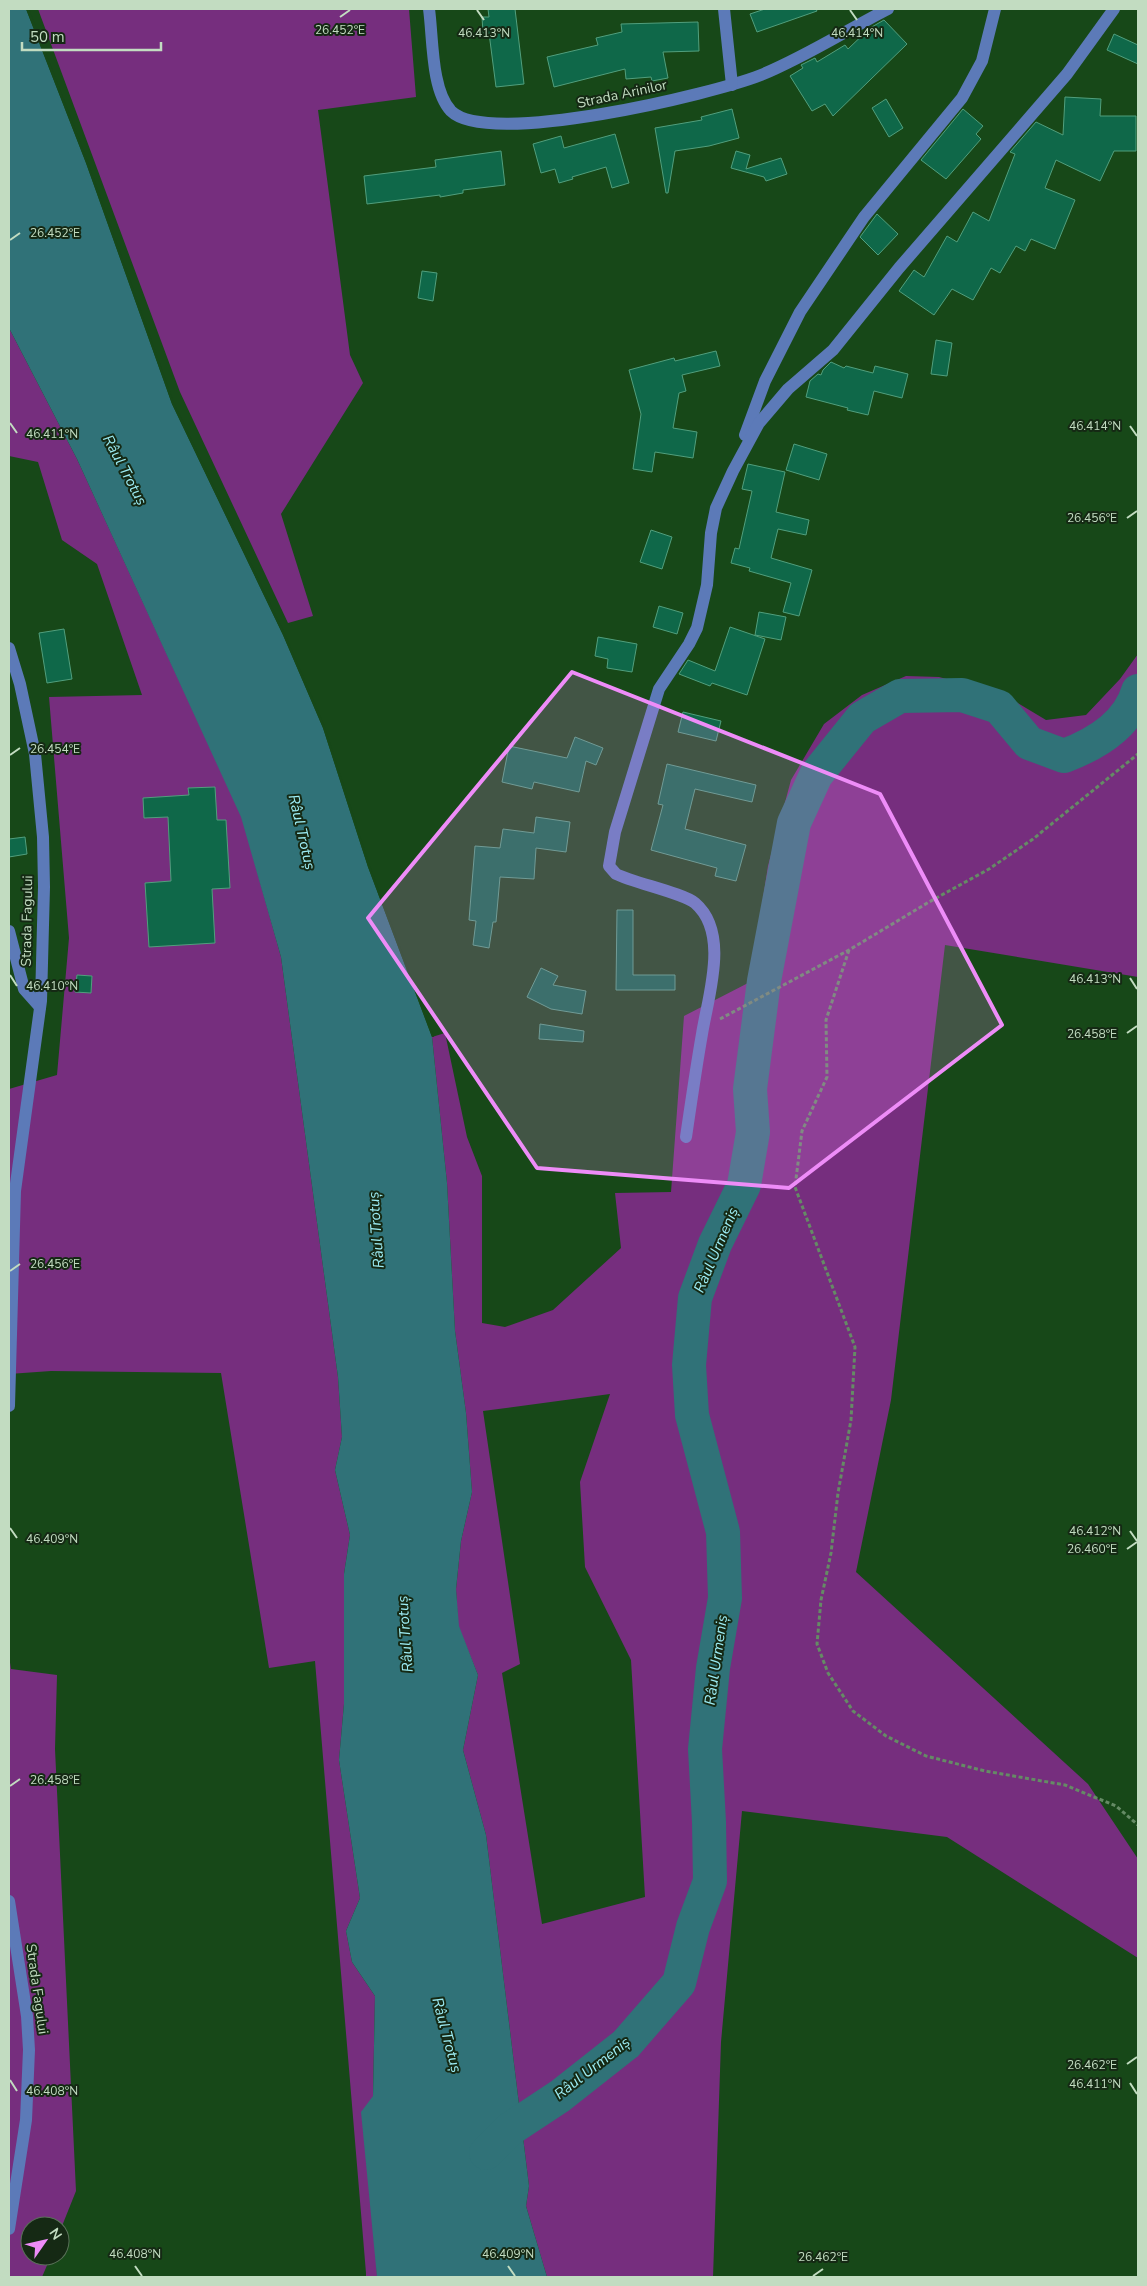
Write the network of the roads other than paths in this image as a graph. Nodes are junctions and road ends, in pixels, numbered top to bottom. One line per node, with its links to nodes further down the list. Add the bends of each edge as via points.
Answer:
1 (429, 9): 6 (street, Strada Arinilor, via 436,73 442,96 452,111 484,124 569,120)
2 (724, 9): 6 (street)
3 (888, 9): 6 (street, Strada Arinilor, via 801,57)
4 (996, 9): 7 (street, via 982,60 962,98 864,217 800,312 765,381)
5 (1114, 9): 7 (street, via 1066,74 833,350 771,407)
6 (732, 85)
7 (733, 471): 11 (street, via 714,516 707,585 697,628 659,688 615,832 610,860 616,874 694,901 709,924 714,953 713,981)
8 (9, 648): 10 (street, Strada Fagului, via 29,722 40,788 44,887)
9 (9, 931): 10 (street, via 24,988)
10 (40, 1007): 12 (street, Strada Fagului, via 14,1191)
11 (686, 1137)
12 (9, 1406)
13 (9, 1901): 14 (street, Strada Fagului, via 29,2050 26,2120)
14 (9, 2229)

